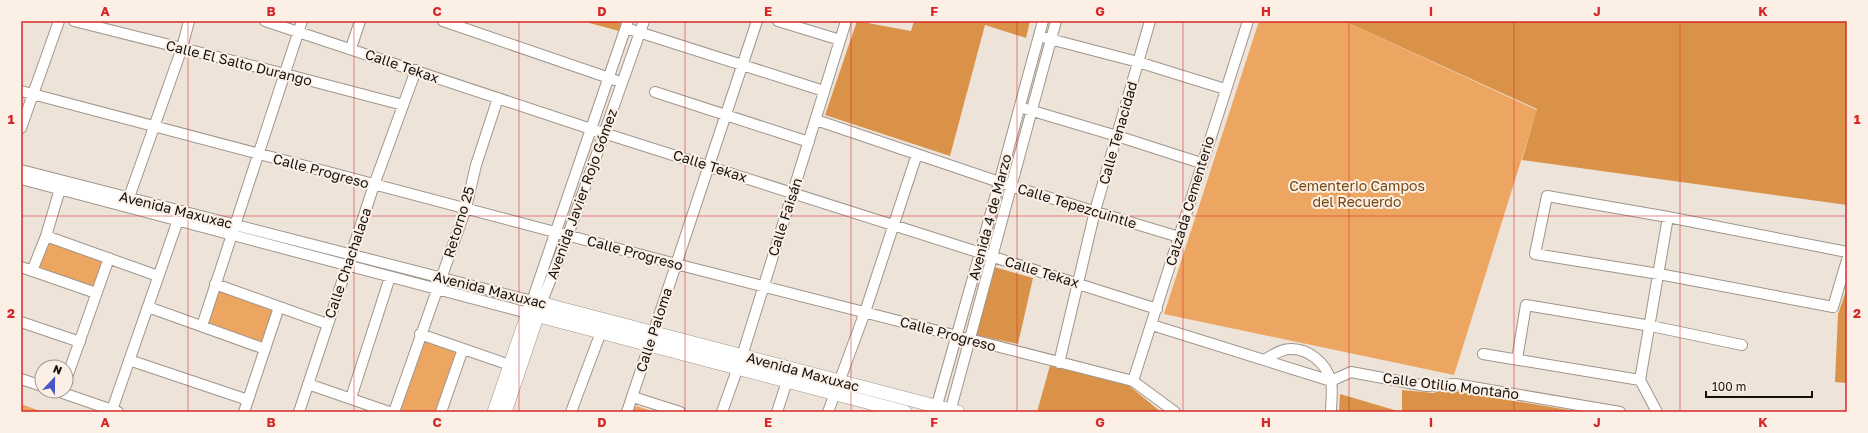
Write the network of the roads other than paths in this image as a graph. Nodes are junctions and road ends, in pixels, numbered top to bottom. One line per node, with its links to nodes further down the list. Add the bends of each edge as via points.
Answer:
1 (59, 21): 34 (street)
2 (74, 21): 22 (street, Calle El Salto Durango)
3 (189, 21): 22 (street)
4 (265, 21): 17 (street, Calle Tekax)
5 (302, 21): 17 (street)
6 (360, 21): 23 (street)
7 (443, 21): 28 (street)
8 (644, 21): 18 (street, Avenida Javier Rojo Gómez)
9 (757, 21): 25 (street, Calle Paloma)
10 (778, 21): 21 (street)
11 (846, 21): 21 (street, Calle Faisán)
12 (1042, 21): 19 (street, Avenida 4 de Marzo)
13 (1056, 21): 20 (street, Avenida 4 de Marzo)
14 (1150, 21): 24 (street, Calle Tenacidad)
15 (1248, 21): 30 (street, Calzada Cementerio)
16 (627, 24): 18 (street); 28 (street, Avenida Javier Rojo Gómez)
17 (298, 32): 23 (street, Calle Tekax); 27 (street)
18 (641, 32): 25 (street); 29 (street, Avenida Javier Rojo Gómez)
19 (1039, 36): 20 (street); 37 (street, Avenida 4 de Marzo)
20 (1052, 39): 24 (street); 38 (street, Avenida 4 de Marzo)
21 (840, 40): 31 (street, Calle Faisán)
22 (182, 48): 27 (street, Calle El Salto Durango); 41 (street)
23 (351, 48): 26 (street, Calle Tekax)
24 (1138, 62): 30 (street); 45 (street, Calle Tenacidad)
25 (743, 66): 31 (street); 39 (street, Calle Paloma)
26 (416, 70): 35 (street, Calle Tekax); 36 (street, Calle Chachalaca)
27 (285, 74): 36 (street, Calle El Salto Durango); 47 (street)
28 (609, 77): 29 (street); 43 (street, Avenida Javier Rojo Gómez)
29 (622, 82): 44 (street, Avenida Javier Rojo Gómez)
30 (1224, 89): 49 (street, Calzada Cementerio)
31 (824, 90): 40 (street, Calle Faisán)
32 (21, 91): 34 (street, Calle Progreso)
33 (655, 92): 39 (street)
34 (32, 94): 41 (street, Calle Progreso); 42 (street)
35 (498, 98): 43 (street, Calle Tekax); 59 (street, Retorno 25, via 476,165)
36 (403, 105): 54 (street, Calle Chachalaca)
37 (1020, 108): 38 (street); 53 (street, Avenida 4 de Marzo)
38 (1032, 111): 45 (street); 55 (street, Avenida 4 de Marzo)
39 (727, 114): 46 (street); 50 (street, Calle Paloma)
40 (816, 120): 46 (street, Calle Faisán); 48 (street, Calle Tepezcuintle)
41 (155, 126): 47 (street, Calle Progreso); 58 (street)
42 (21, 128)
43 (591, 129): 44 (street, Calle Tekax); 65 (street, Avenida Javier Rojo Gómez)
44 (605, 133): 50 (street, Calle Tekax); 66 (street, Avenida Javier Rojo Gómez)
45 (1117, 136): 49 (street); 60 (street, Calle Tenacidad)
46 (809, 142): 57 (street, Calle Faisán)
47 (259, 154): 54 (street, Calle Progreso); 64 (street)
48 (917, 154): 53 (street, Calle Tepezcuintle); 63 (street)
49 (1201, 163): 68 (street, Calzada Cementerio)
50 (709, 166): 57 (street, Calle Tekax); 75 (street, Calle Paloma)
51 (21, 170): 58 (street, Avenida Maxuxac)
52 (21, 179): 56 (street, Avenida Maxuxac)
53 (999, 182): 55 (street, Calle Tepezcuintle); 70 (street, Avenida 4 de Marzo)
54 (374, 185): 59 (street, Calle Progreso); 71 (street, Calle Chachalaca)
55 (1011, 186): 60 (street, Calle Tepezcuintle); 72 (street, Avenida 4 de Marzo)
56 (60, 189): 58 (street, Avenida Maxuxac); 67 (street)
57 (793, 193): 63 (street, Calle Tekax); 85 (street, Calle Faisán)
58 (127, 202): 62 (street, Avenida Maxuxac); 64 (street, Avenida Maxuxac)
59 (466, 208): 65 (street, Calle Progreso); 82 (street, Retorno 25)
60 (1095, 210): 68 (street, Calle Tepezcuintle); 83 (street, Calle Tenacidad)
61 (1668, 217): 69 (street); 79 (street); 79 (street, via 1547,196 1535,254)
62 (178, 220): 64 (street, Avenida Maxuxac); 80 (street)
63 (893, 225): 70 (street, Calle Tekax); 94 (street)
64 (233, 230): 71 (street, Avenida Maxuxac); 76 (street, Avenida Maxuxac); 84 (street)
65 (557, 232): 66 (street, Calle Progreso); 92 (street, Avenida Javier Rojo Gómez)
66 (568, 235): 75 (street, Calle Progreso); 92 (street, Avenida Javier Rojo Gómez)
67 (46, 236): 73 (street); 78 (street)
68 (1180, 237): 93 (street, Calzada Cementerio)
69 (1847, 252)
70 (980, 253): 72 (street, Calle Tekax); 103 (street, Avenida 4 de Marzo)
71 (351, 255): 76 (street, Calle Chachalaca); 82 (street, Avenida Maxuxac)
72 (993, 257): 83 (street, Calle Tekax); 105 (street, Avenida 4 de Marzo)
73 (109, 258): 80 (street); 88 (street)
74 (1847, 260): 79 (street, via 1833,307)
75 (676, 264): 85 (street, Calle Progreso); 104 (street, Calle Paloma)
76 (348, 265): 81 (street, Avenida Maxuxac); 97 (street, Calle Chachalaca)
77 (21, 267): 78 (street)
78 (32, 271): 88 (street)
79 (1659, 274): 100 (street)
80 (158, 276): 90 (street)
81 (390, 277): 86 (street, Avenida Maxuxac); 129 (street)
82 (441, 278): 86 (street, Retorno 25); 87 (street, Avenida Maxuxac)
83 (1078, 283): 93 (street, Calle Tekax); 116 (street, Calle Tenacidad)
84 (215, 284): 91 (street); 99 (street)
85 (763, 286): 94 (street, Calle Progreso); 115 (street, Calle Faisán)
86 (437, 289): 89 (street, Avenida Maxuxac); 102 (street, Retorno 25)
87 (495, 292): 89 (street); 92 (street, Avenida Maxuxac)
88 (96, 293): 106 (street)
89 (493, 304): 92 (street, Avenida Maxuxac)
90 (148, 307): 99 (street); 113 (street)
91 (280, 307): 97 (street); 108 (street)
92 (535, 308): 95 (main road, Avenida Maxuxac); 117 (main road, Avenida Javier Rojo Gómez); 142 (main road, Avenida Javier Rojo Gómez)
93 (1157, 309): 98 (street, Calzada Cementerio)
94 (865, 312): 103 (street, Calle Progreso); 121 (street)
95 (570, 318): 101 (main road, Avenida Maxuxac); 104 (main road, Avenida Maxuxac)
96 (21, 322): 106 (street)
97 (327, 324): 125 (street, Calle Chachalaca)
98 (1152, 325): 114 (street); 122 (street, Calzada Cementerio)
99 (202, 326): 108 (street)
100 (1651, 326): 107 (street); 112 (street, via 1526,305); 119 (street)
101 (601, 332): 104 (main road, Avenida Maxuxac); 143 (street)
102 (420, 334): 109 (street); 139 (street, Retorno 25)
103 (956, 336): 105 (street, Calle Progreso); 132 (street, Avenida 4 de Marzo)
104 (652, 339): 115 (main road, Avenida Maxuxac); 128 (street, Calle Paloma)
105 (970, 340): 116 (street, Calle Progreso); 135 (street, Avenida 4 de Marzo)
106 (80, 342): 111 (street)
107 (1742, 344)
108 (265, 349): 130 (street)
109 (463, 349): 117 (street); 140 (street)
110 (1483, 354): 112 (street)
111 (74, 359)
112 (1517, 359): 119 (street)
113 (129, 360): 130 (street); 134 (street)
114 (1264, 360): 123 (street); 123 (street, via 1289,348 1302,350 1314,355 1325,368)
115 (740, 362): 120 (main road, Avenida Maxuxac); 121 (main road, Avenida Maxuxac); 146 (street, Calle Faisán)
116 (1058, 363): 122 (street, Calle Progreso)
117 (510, 365): 141 (main road, Avenida Javier Rojo Gómez)
118 (21, 379): 124 (street)
119 (1640, 380): 153 (street)
120 (787, 381): 126 (main road, Avenida Maxuxac); 147 (street)
121 (838, 381): 126 (street); 132 (main road, Avenida Maxuxac)
122 (1133, 381): 150 (street)
123 (1331, 381): 133 (street, Calle Otilio Montaño, via 1351,372 1426,386 1454,384); 151 (street)
124 (34, 383)
125 (308, 384): 129 (street); 137 (street, Calle Chachalaca)
126 (834, 393): 148 (street); 149 (main road, Avenida Maxuxac)
127 (74, 396): 134 (street)
128 (632, 397): 131 (street); 144 (street, Calle Paloma)
129 (351, 398): 138 (street)
130 (248, 400): 136 (street)
131 (662, 409): 145 (street)
132 (936, 409): 135 (main road, Avenida Maxuxac)
133 (1604, 410): 152 (street, Calle Otilio Montaño)
134 (115, 411)
135 (953, 411)
136 (244, 412)
137 (299, 412)
138 (389, 412)
139 (394, 412)
140 (441, 412)
141 (494, 412)
142 (505, 412)
143 (571, 412)
144 (627, 412)
145 (680, 412)
146 (722, 412)
147 (777, 412)
148 (828, 412)
149 (905, 412)
150 (1175, 412)
151 (1331, 412)
152 (1620, 412)
153 (1657, 412)

